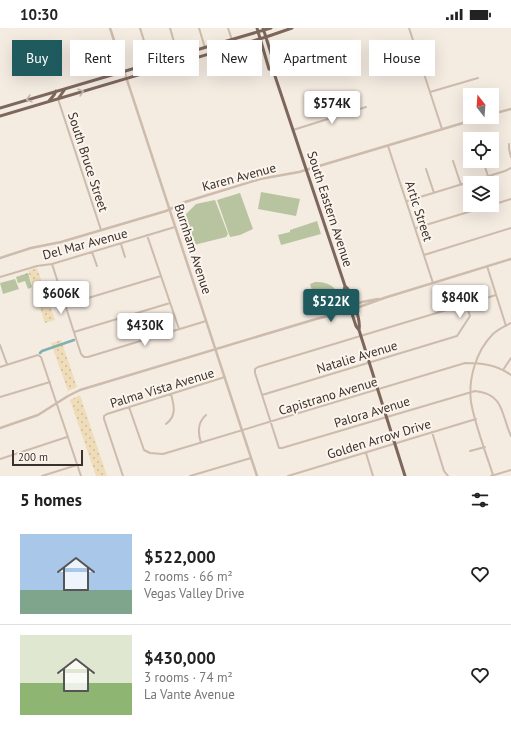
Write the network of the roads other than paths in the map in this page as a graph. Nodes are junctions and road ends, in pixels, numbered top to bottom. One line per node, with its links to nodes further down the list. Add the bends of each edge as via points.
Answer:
1 (110, 28): 14 (street, Burnham Avenue)
2 (140, 28): 15 (street)
3 (170, 28): 16 (street)
4 (199, 28): 18 (street)
5 (228, 28): 17 (street)
6 (257, 28): 11 (main road, South Eastern Avenue)
7 (271, 28): 10 (main road)
8 (292, 28): 12 (main road)
9 (409, 28): 31 (street)
10 (264, 29): 11 (main road); 12 (main road, South Eastern Avenue)
11 (258, 32): 13 (main road, South Eastern Avenue); 17 (main road)
12 (266, 38): 13 (main road); 20 (main road, South Eastern Avenue)
13 (260, 39): 21 (main road); 22 (main road, South Eastern Avenue)
14 (114, 40)
15 (144, 40)
16 (173, 40)
17 (232, 40)
18 (206, 48): 19 (main road)
19 (199, 50)
20 (270, 50)
21 (199, 57)
22 (270, 69)
23 (110, 76): 29 (main road)
24 (125, 76): 28 (street, Burnham Avenue)
25 (136, 76): 28 (main road)
26 (275, 76): 41 (main road, South Eastern Avenue)
27 (478, 78): 31 (street)
28 (126, 79): 32 (main road, one-way to 28); 56 (street, Burnham Avenue)
29 (65, 89): 30 (main road); 32 (main road)
30 (56, 92): 33 (main road); 35 (main road, one-way to 35)
31 (430, 92): 40 (street)
32 (58, 99): 33 (main road); 61 (street, South Bruce Street)
33 (48, 102): 38 (main road)
34 (366, 107): 41 (street)
35 (0, 108)
36 (511, 109): 37 (street)
37 (499, 112)
38 (0, 116)
39 (463, 123): 40 (street, Karen Avenue)
40 (442, 129): 43 (street, Karen Avenue)
41 (293, 130): 49 (main road, South Eastern Avenue)
42 (509, 144): 44 (street)
43 (388, 146): 49 (street, Karen Avenue); 54 (street, Artic Street)
44 (511, 157)
45 (453, 161): 51 (street)
46 (485, 168): 50 (street)
47 (511, 168): 50 (street)
48 (426, 169): 52 (street)
49 (306, 170): 56 (street, Karen Avenue, via 260,179); 75 (main road, South Eastern Avenue)
50 (488, 176)
51 (461, 185): 52 (street)
52 (434, 193): 54 (street)
53 (511, 199): 55 (street)
54 (407, 202): 59 (street, Artic Street)
55 (499, 203)
56 (169, 209): 58 (street, Burnham Avenue); 61 (street, Karen Avenue)
57 (468, 212): 59 (street)
58 (175, 227): 62 (street, Del Mar Avenue); 82 (street, Burnham Avenue)
59 (416, 228): 65 (street, Artic Street)
60 (511, 228): 65 (street)
61 (101, 230): 67 (street, Karen Avenue)
62 (148, 235): 63 (street, Del Mar Avenue); 72 (street)
63 (121, 244): 64 (street, Del Mar Avenue); 66 (street)
64 (92, 252): 69 (street, Del Mar Avenue); 70 (street)
65 (424, 255): 74 (street, Artic Street)
66 (125, 257)
67 (0, 258)
68 (511, 258): 71 (street)
69 (52, 264): 73 (street, Del Mar Avenue); 79 (street)
70 (97, 266)
71 (487, 266): 74 (street); 76 (street)
72 (161, 276): 77 (street); 79 (street)
73 (0, 277)
74 (433, 282): 80 (street)
75 (345, 286): 80 (main road, South Eastern Avenue, via 349,288); 81 (main road, South Eastern Avenue)
76 (496, 295): 78 (street); 84 (street)
77 (170, 303): 85 (street); 87 (street)
78 (466, 304): 88 (street); 92 (street, Natalie Avenue, via 470,316 457,336)
79 (65, 305): 87 (street)
80 (355, 307): 81 (street); 86 (main road, South Eastern Avenue)
81 (350, 308): 86 (main road, South Eastern Avenue); 90 (street)
82 (206, 321): 85 (street); 90 (street, Burnham Avenue)
83 (511, 323): 84 (street)
84 (506, 326): 93 (street, via 493,334 483,347)
85 (179, 329): 87 (street, via 88,357 81,354)
86 (359, 330): 88 (main road, South Eastern Avenue)
87 (74, 332)
88 (361, 336): 92 (main road, South Eastern Avenue); 103 (street, via 258,367 255,369)
89 (0, 345): 94 (street)
90 (215, 349): 98 (street, Burnham Avenue); 105 (street, via 80,390)
91 (511, 358): 96 (street)
92 (370, 363): 100 (main road, South Eastern Avenue); 103 (street, Natalie Avenue)
93 (476, 363): 96 (street, Capistrano Avenue, via 488,364); 100 (street, Capistrano Avenue, via 465,363); 101 (street)
94 (7, 365): 95 (street); 99 (street, via 40,356)
95 (0, 367)
96 (503, 370): 97 (street, Capistrano Avenue)
97 (511, 375)
98 (225, 378): 102 (street, Palma Vista Avenue); 113 (street, Burnham Avenue)
99 (50, 382): 104 (street); 105 (street)
100 (378, 390): 108 (main road, South Eastern Avenue); 110 (street, Capistrano Avenue)
101 (470, 392): 108 (street, Palora Avenue); 109 (street); 115 (street, via 484,392 496,400 503,411)
102 (171, 394): 106 (street, Palma Vista Avenue); 111 (street, via 175,407)
103 (262, 395): 110 (street)
104 (0, 397)
105 (57, 404): 112 (street, via 38,415); 116 (street)
106 (129, 407): 117 (street, Capistrano Avenue, via 144,450 163,454); 128 (street, Palma Vista Avenue, via 104,416)
107 (206, 415): 117 (street, via 199,428)
108 (386, 417): 110 (street, Palora Avenue, via 282,448 279,448); 118 (main road, South Eastern Avenue)
109 (476, 419): 114 (street, Golden Arrow Drive); 119 (street)
110 (270, 422): 113 (street, Capistrano Avenue)
111 (166, 424)
112 (0, 428)
113 (242, 431): 117 (street, Capistrano Avenue); 122 (street, Burnham Avenue)
114 (432, 432): 118 (street, Golden Arrow Drive); 134 (street, via 444,471)
115 (511, 436)
116 (68, 437): 123 (street); 124 (street)
117 (201, 443)
118 (395, 444): 121 (street, Golden Arrow Drive); 133 (main road, South Eastern Avenue)
119 (484, 447): 120 (street); 135 (street)
120 (470, 451)
121 (366, 452): 131 (street, Golden Arrow Drive); 132 (street)
122 (251, 458): 129 (street); 130 (street, Burnham Avenue)
123 (0, 459)
124 (78, 465): 126 (street); 127 (street)
125 (511, 470): 135 (street)
126 (42, 476)
127 (81, 476)
128 (123, 476)
129 (190, 476)
130 (257, 476)
131 (288, 476)
132 (373, 476)
133 (405, 476)
134 (448, 476)
135 (492, 476)

